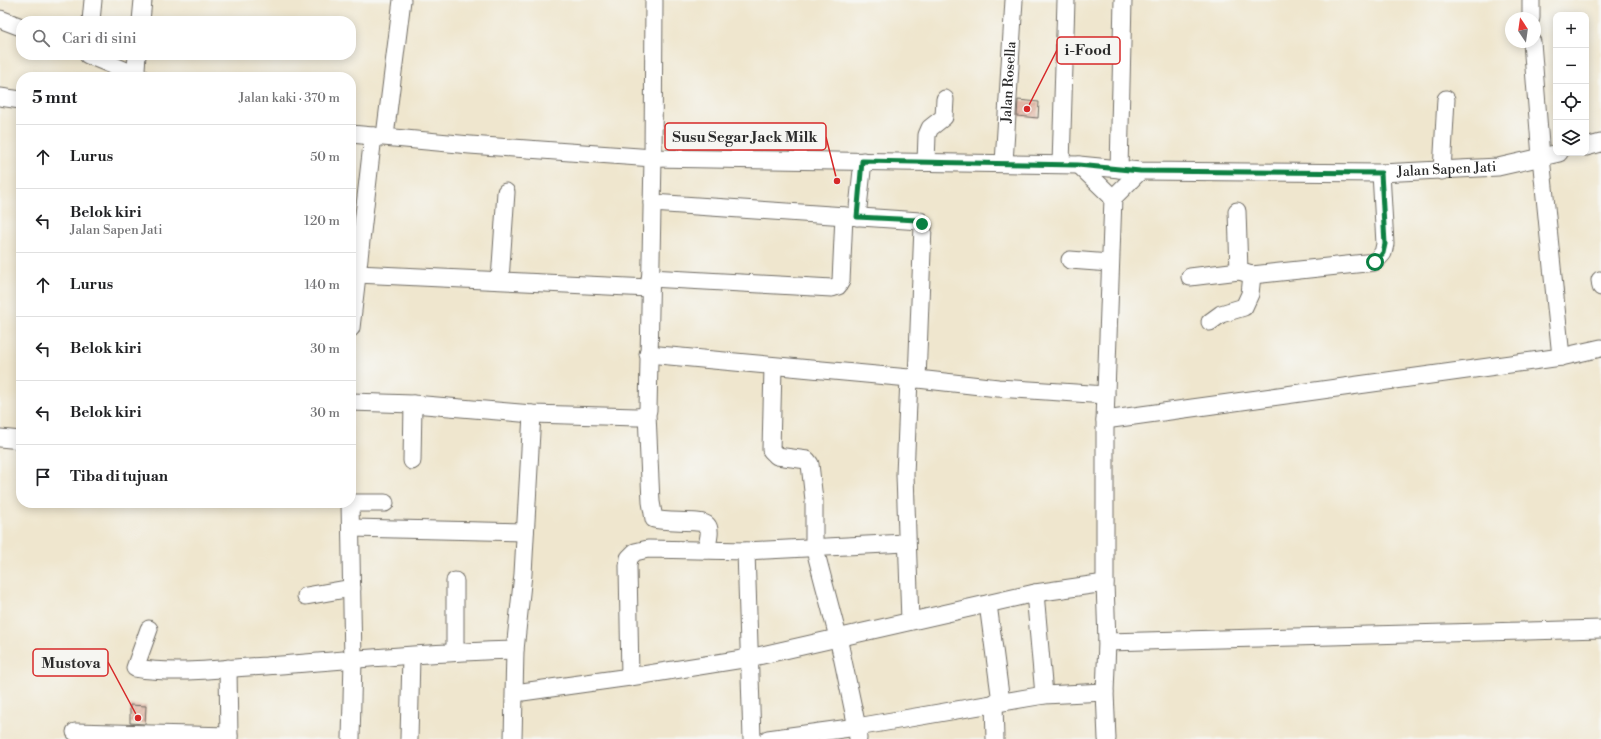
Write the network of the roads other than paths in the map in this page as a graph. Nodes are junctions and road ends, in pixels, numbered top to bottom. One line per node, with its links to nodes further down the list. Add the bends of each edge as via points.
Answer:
1 (93, 0): 10 (street)
2 (143, 0): 11 (street)
3 (402, 0): 21 (street)
4 (654, 0): 27 (street)
5 (1014, 0): 30 (street, Jalan Rosella)
6 (1066, 0): 31 (street)
7 (1123, 0): 33 (street)
8 (1531, 0): 9 (street)
9 (1531, 12)
10 (91, 16)
11 (141, 16)
12 (0, 19): 13 (street)
13 (16, 25)
14 (1532, 48): 26 (street)
15 (109, 60): 16 (street)
16 (138, 67)
17 (0, 97): 18 (street)
18 (16, 99)
19 (946, 99): 29 (street, via 944,117 930,128 927,135)
20 (1446, 99): 35 (street)
21 (379, 132): 22 (street, Jalan Sapen Jati); 27 (street, Jalan Sapen Jati, via 470,145); 45 (street)
22 (356, 134)
23 (1601, 143): 24 (street)
24 (1589, 146)
25 (1553, 154): 26 (street, Jalan Sapen Jati)
26 (1541, 157): 35 (street, Jalan Sapen Jati, via 1504,166); 53 (street)
27 (653, 158): 28 (street, Jalan Sapen Jati); 39 (street)
28 (862, 161): 29 (street, Jalan Sapen Jati); 41 (street)
29 (926, 162): 30 (street, Jalan Sapen Jati)
30 (1004, 163): 31 (street, Jalan Sapen Jati)
31 (1060, 164): 32 (street, Jalan Sapen Jati)
32 (1078, 165): 33 (street, Jalan Sapen Jati); 38 (street)
33 (1119, 168): 34 (street, Jalan Sapen Jati)
34 (1140, 171): 36 (street, Jalan Sapen Jati); 38 (street)
35 (1442, 171): 36 (street, Jalan Sapen Jati)
36 (1381, 173): 44 (street, via 1385,244 1383,253 1375,262)
37 (506, 192): 47 (street)
38 (1112, 198): 43 (street)
39 (652, 203): 41 (street); 49 (street)
40 (1237, 211): 44 (street)
41 (850, 217): 49 (street, via 841,281 838,286 832,288); 55 (street, via 918,220 922,224)
42 (1070, 260): 43 (street)
43 (1110, 263): 56 (street)
44 (1246, 273): 46 (street); 50 (street, via 1250,294 1244,307 1221,314)
45 (357, 274): 47 (street); 48 (street)
46 (1190, 277)
47 (500, 280): 49 (street, via 575,286)
48 (356, 283)
49 (650, 283): 52 (street)
50 (1210, 322)
51 (1601, 348): 53 (street)
52 (648, 354): 54 (street); 60 (street)
53 (1561, 357): 61 (street)
54 (773, 367): 55 (street); 71 (street, via 771,450 777,456 807,460 810,464 814,500)
55 (913, 378): 56 (street, via 998,388); 70 (street, via 904,475)
56 (1106, 395): 61 (street)
57 (356, 402): 58 (street)
58 (413, 404): 59 (street); 64 (street)
59 (532, 414): 60 (street, via 637,417); 69 (street)
60 (647, 414): 72 (street, via 654,518 661,521 702,522 707,525 709,529)
61 (1105, 420): 75 (street)
62 (0, 438): 63 (street)
63 (16, 440)
64 (412, 461)
65 (385, 502): 66 (street)
66 (356, 503)
67 (350, 508): 68 (street)
68 (352, 528): 69 (street); 76 (street)
69 (525, 532): 85 (street)
70 (906, 543): 71 (street); 80 (street)
71 (814, 546): 73 (street); 83 (street)
72 (706, 550): 73 (street); 91 (street, via 648,550 635,552 629,558)
73 (746, 551): 88 (street)
74 (455, 581): 86 (street)
75 (1105, 583): 77 (street); 84 (street)
76 (352, 588): 78 (street); 89 (street)
77 (1035, 593): 79 (street); 94 (street)
78 (306, 596)
79 (988, 604): 80 (street); 95 (street)
80 (910, 620): 83 (street)
81 (149, 628): 90 (street, via 135,668 177,671)
82 (1601, 629): 84 (street)
83 (838, 637): 88 (street); 97 (street)
84 (1108, 642): 92 (street)
85 (515, 650): 86 (street); 93 (street)
86 (455, 652): 87 (street)
87 (411, 656): 89 (street); 100 (street)
88 (749, 658): 91 (street); 102 (street)
89 (353, 660): 90 (street); 99 (street)
90 (228, 668): 98 (street)
91 (630, 677): 93 (street)
92 (1106, 692): 94 (street); 105 (street)
93 (515, 693): 101 (street)
94 (1044, 695): 95 (street)
95 (997, 702): 97 (street); 104 (street)
96 (75, 732): 98 (street)
97 (858, 733): 103 (street)
98 (229, 737)
99 (351, 739)
100 (409, 739)
101 (513, 739)
102 (752, 739)
103 (769, 739)
104 (995, 739)
105 (1107, 739)

